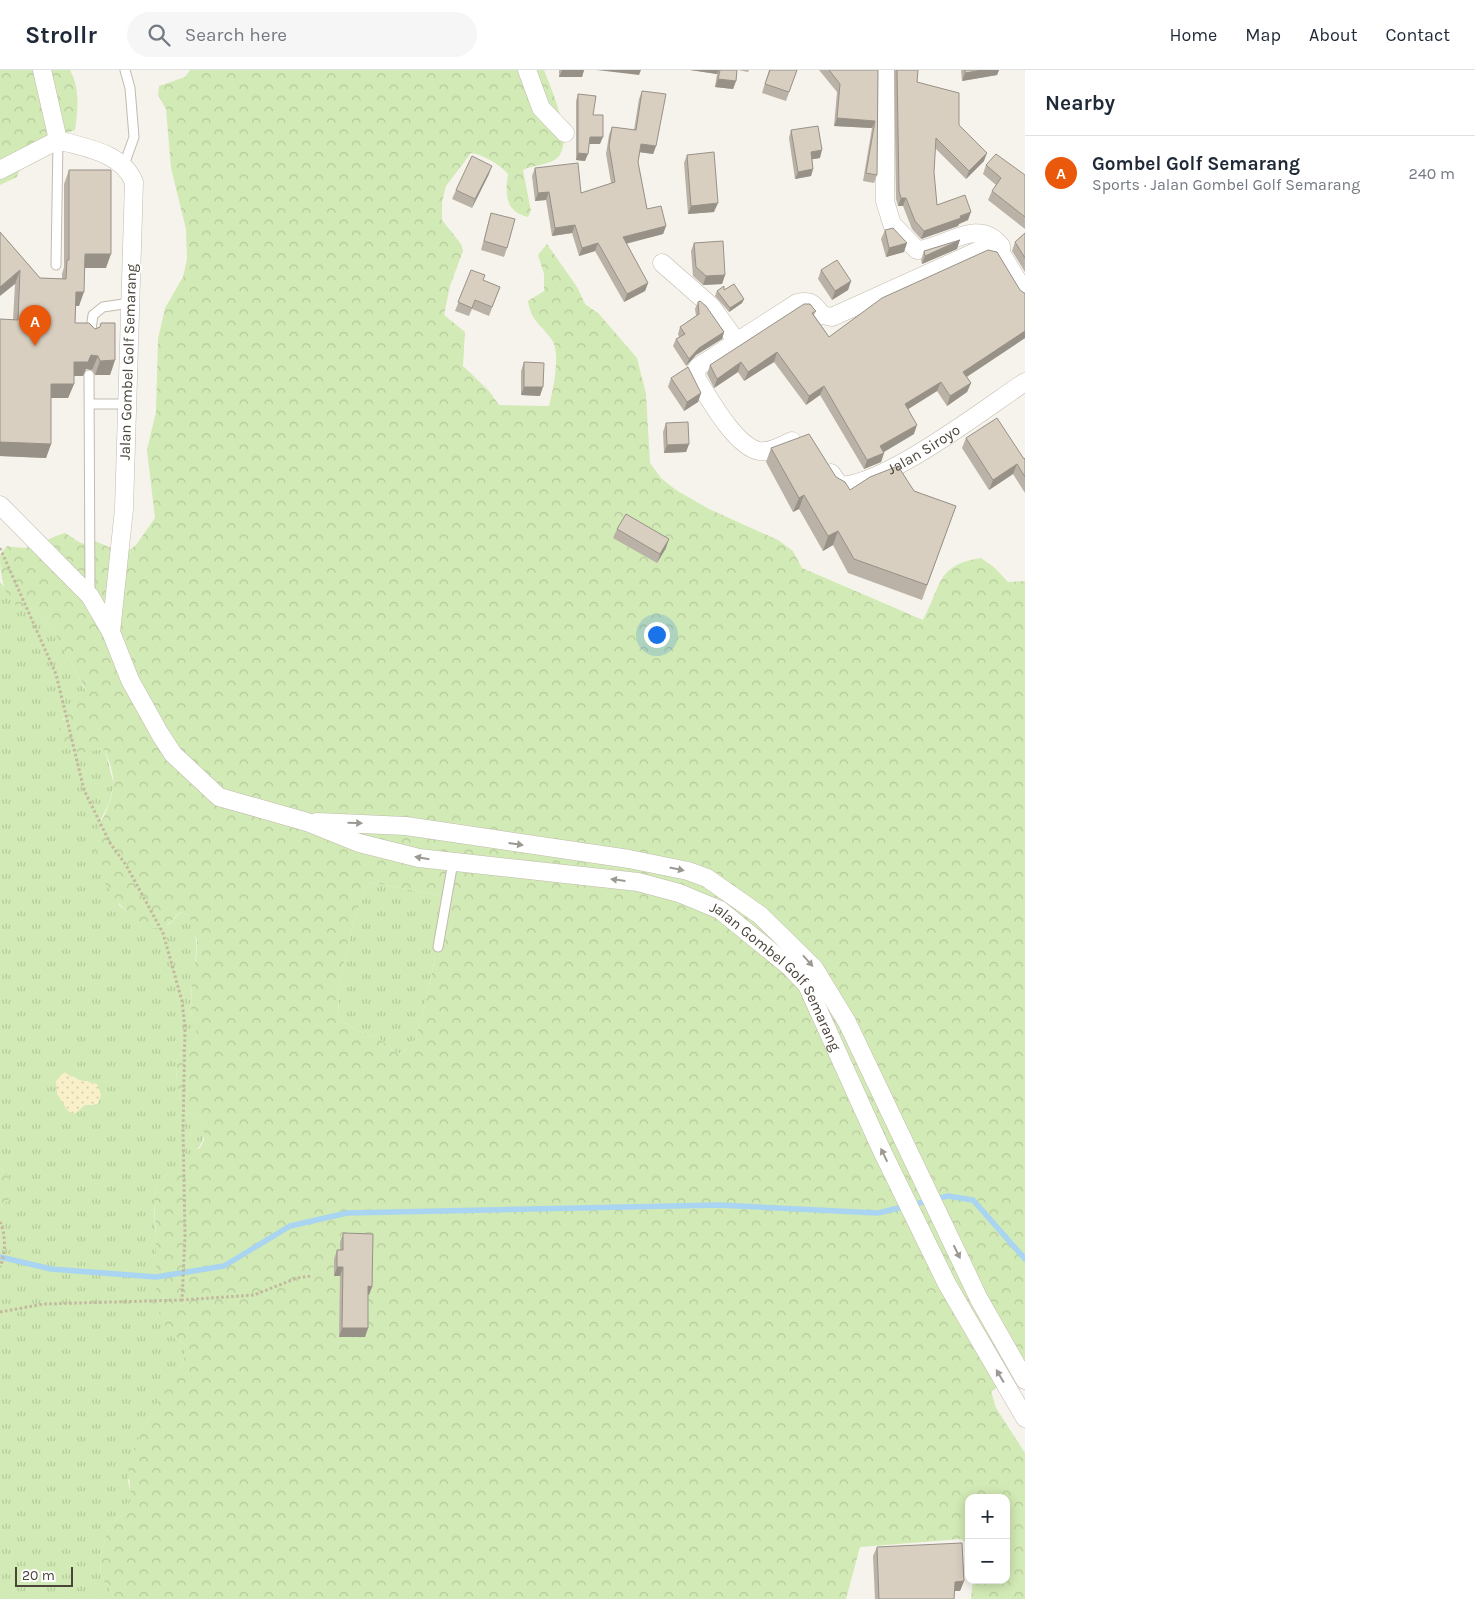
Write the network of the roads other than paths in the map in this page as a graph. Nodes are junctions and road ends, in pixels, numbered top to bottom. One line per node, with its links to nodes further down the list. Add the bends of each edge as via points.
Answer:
1 (42, 70): 6 (street)
2 (124, 70): 7 (lane, via 130,88 134,137)
3 (527, 70): 5 (street, via 541,108)
4 (886, 70): 9 (street, via 885,201 892,224 917,250 976,232 990,235 1001,246)
5 (565, 133)
6 (58, 140): 7 (street, via 102,153); 8 (street); 11 (lane)
7 (124, 165): 13 (street, Jalan Gombel Golf Semarang, via 134,182)
8 (0, 170)
9 (1001, 253): 12 (street); 15 (street, via 988,248 976,251 832,317 822,315 813,303 797,303)
10 (662, 263): 15 (street, via 711,306)
11 (56, 265)
12 (1025, 294)
13 (130, 303): 14 (lane, via 103,307 93,315); 19 (street, Jalan Gombel Golf Semarang)
14 (90, 337)
15 (737, 342): 20 (street, via 699,366 695,374 730,427 745,443 760,451)
16 (89, 375): 18 (lane)
17 (1025, 382): 21 (street, Jalan Siroyo, via 922,452 867,480 840,486)
18 (90, 404): 19 (lane); 23 (lane)
19 (127, 404): 24 (street, Jalan Gombel Golf Semarang, via 124,510)
20 (808, 435)
21 (820, 456)
22 (0, 505): 23 (street, Jalan Gombel Golf Semarang)
23 (90, 596): 24 (street, Jalan Gombel Golf Semarang)
24 (111, 632): 25 (street, Jalan Gombel Golf Semarang, via 130,680 160,734 174,754 212,793)
25 (307, 822): 26 (street, Jalan Gombel Golf Semarang, one-way to 26, via 406,826); 27 (street, Jalan Gombel Golf Semarang, one-way to 25, via 419,858 359,843)
26 (493, 841): 28 (street); 29 (street, Jalan Gombel Golf Semarang, one-way to 29, via 628,859 688,871 707,878)
27 (453, 862): 28 (street, Jalan Gombel Golf Semarang); 31 (lane)
28 (491, 867): 30 (street, Jalan Gombel Golf Semarang, one-way to 28, via 679,893 638,882)
29 (730, 894): 30 (street); 32 (street, Jalan Gombel Golf Semarang, one-way to 32, via 760,915 814,968 847,1022)
30 (720, 910): 33 (street, Jalan Gombel Golf Semarang, one-way to 30, via 806,985 790,967)
31 (438, 947)
32 (934, 1206): 33 (street); 34 (street, Jalan Gombel Golf Semarang, one-way to 34)
33 (912, 1212): 35 (street, Jalan Gombel Golf Semarang, one-way to 33, via 952,1292)
34 (1025, 1380)
35 (1025, 1418)

